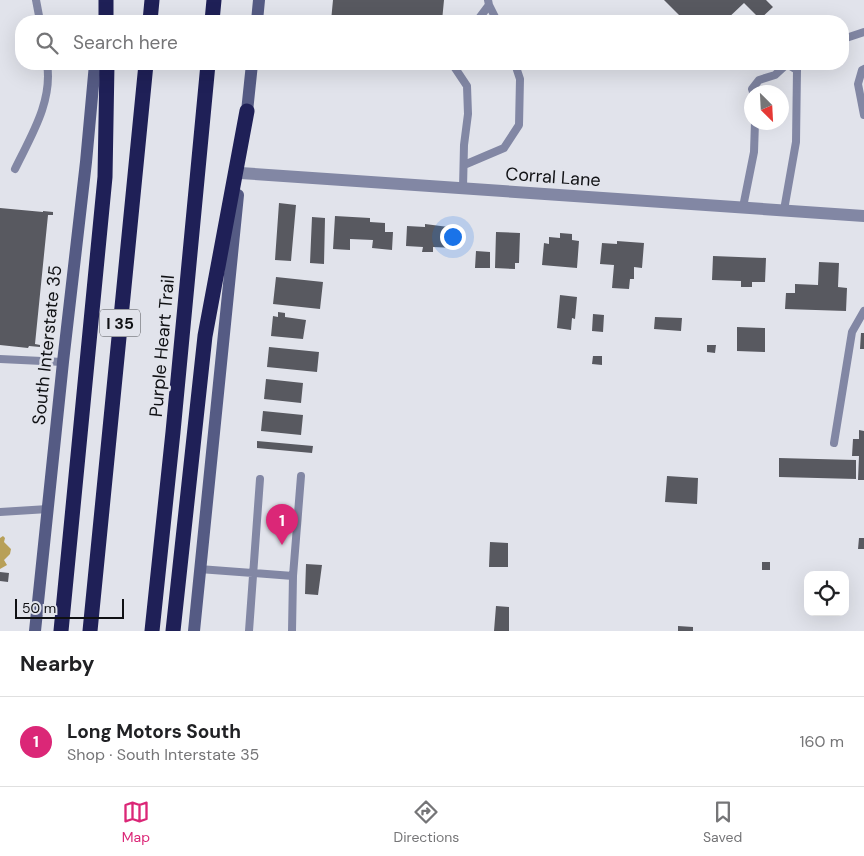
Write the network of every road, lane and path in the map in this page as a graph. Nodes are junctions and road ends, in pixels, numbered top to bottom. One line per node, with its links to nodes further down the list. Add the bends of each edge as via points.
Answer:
1 (36, 0): 8 (lane)
2 (100, 0): 9 (main road)
3 (106, 0): 10 (highway)
4 (152, 0): 11 (highway)
5 (214, 0): 12 (highway)
6 (259, 0): 13 (main road)
7 (488, 2): 14 (lane); 15 (lane)
8 (39, 15)
9 (99, 15)
10 (106, 15)
11 (151, 15)
12 (213, 15)
13 (258, 15)
14 (480, 15)
15 (494, 15)
16 (864, 32): 17 (lane)
17 (849, 37)
18 (864, 69): 31 (lane, via 858,84)
19 (48, 70): 34 (lane, via 41,116)
20 (94, 70): 42 (main road, South Interstate 35)
21 (107, 70): 52 (highway, via 105,177)
22 (145, 70): 53 (highway, I 35)
23 (207, 70): 54 (highway, Purple Heart Trail)
24 (251, 70): 30 (main road)
25 (456, 70): 33 (lane, via 467,86)
26 (517, 70): 33 (lane, via 520,79 519,125 504,148)
27 (780, 70): 29 (lane)
28 (797, 70): 38 (lane, via 796,142)
29 (755, 85)
30 (247, 111): 35 (main road); 55 (highway, via 205,336)
31 (864, 115)
32 (755, 130): 37 (lane, via 754,152)
33 (464, 165): 36 (lane)
34 (15, 169)
35 (240, 173): 36 (street, Corral Lane); 48 (main road)
36 (463, 188): 37 (street, Corral Lane)
37 (743, 207): 38 (street, Corral Lane)
38 (784, 210): 39 (street, Corral Lane)
39 (864, 216)
40 (864, 311): 43 (lane, via 852,332)
41 (0, 359): 42 (lane)
42 (62, 362): 46 (main road, South Interstate 35)
43 (834, 443)
44 (301, 476): 50 (lane)
45 (260, 479): 49 (lane)
46 (48, 509): 47 (lane); 51 (main road, South Interstate 35)
47 (0, 512)
48 (199, 569): 49 (lane); 56 (main road)
49 (254, 573): 50 (lane); 57 (lane)
50 (293, 576): 58 (lane)
51 (35, 631)
52 (61, 631)
53 (90, 631)
54 (152, 631)
55 (173, 631)
56 (194, 631)
57 (249, 631)
58 (292, 631)

